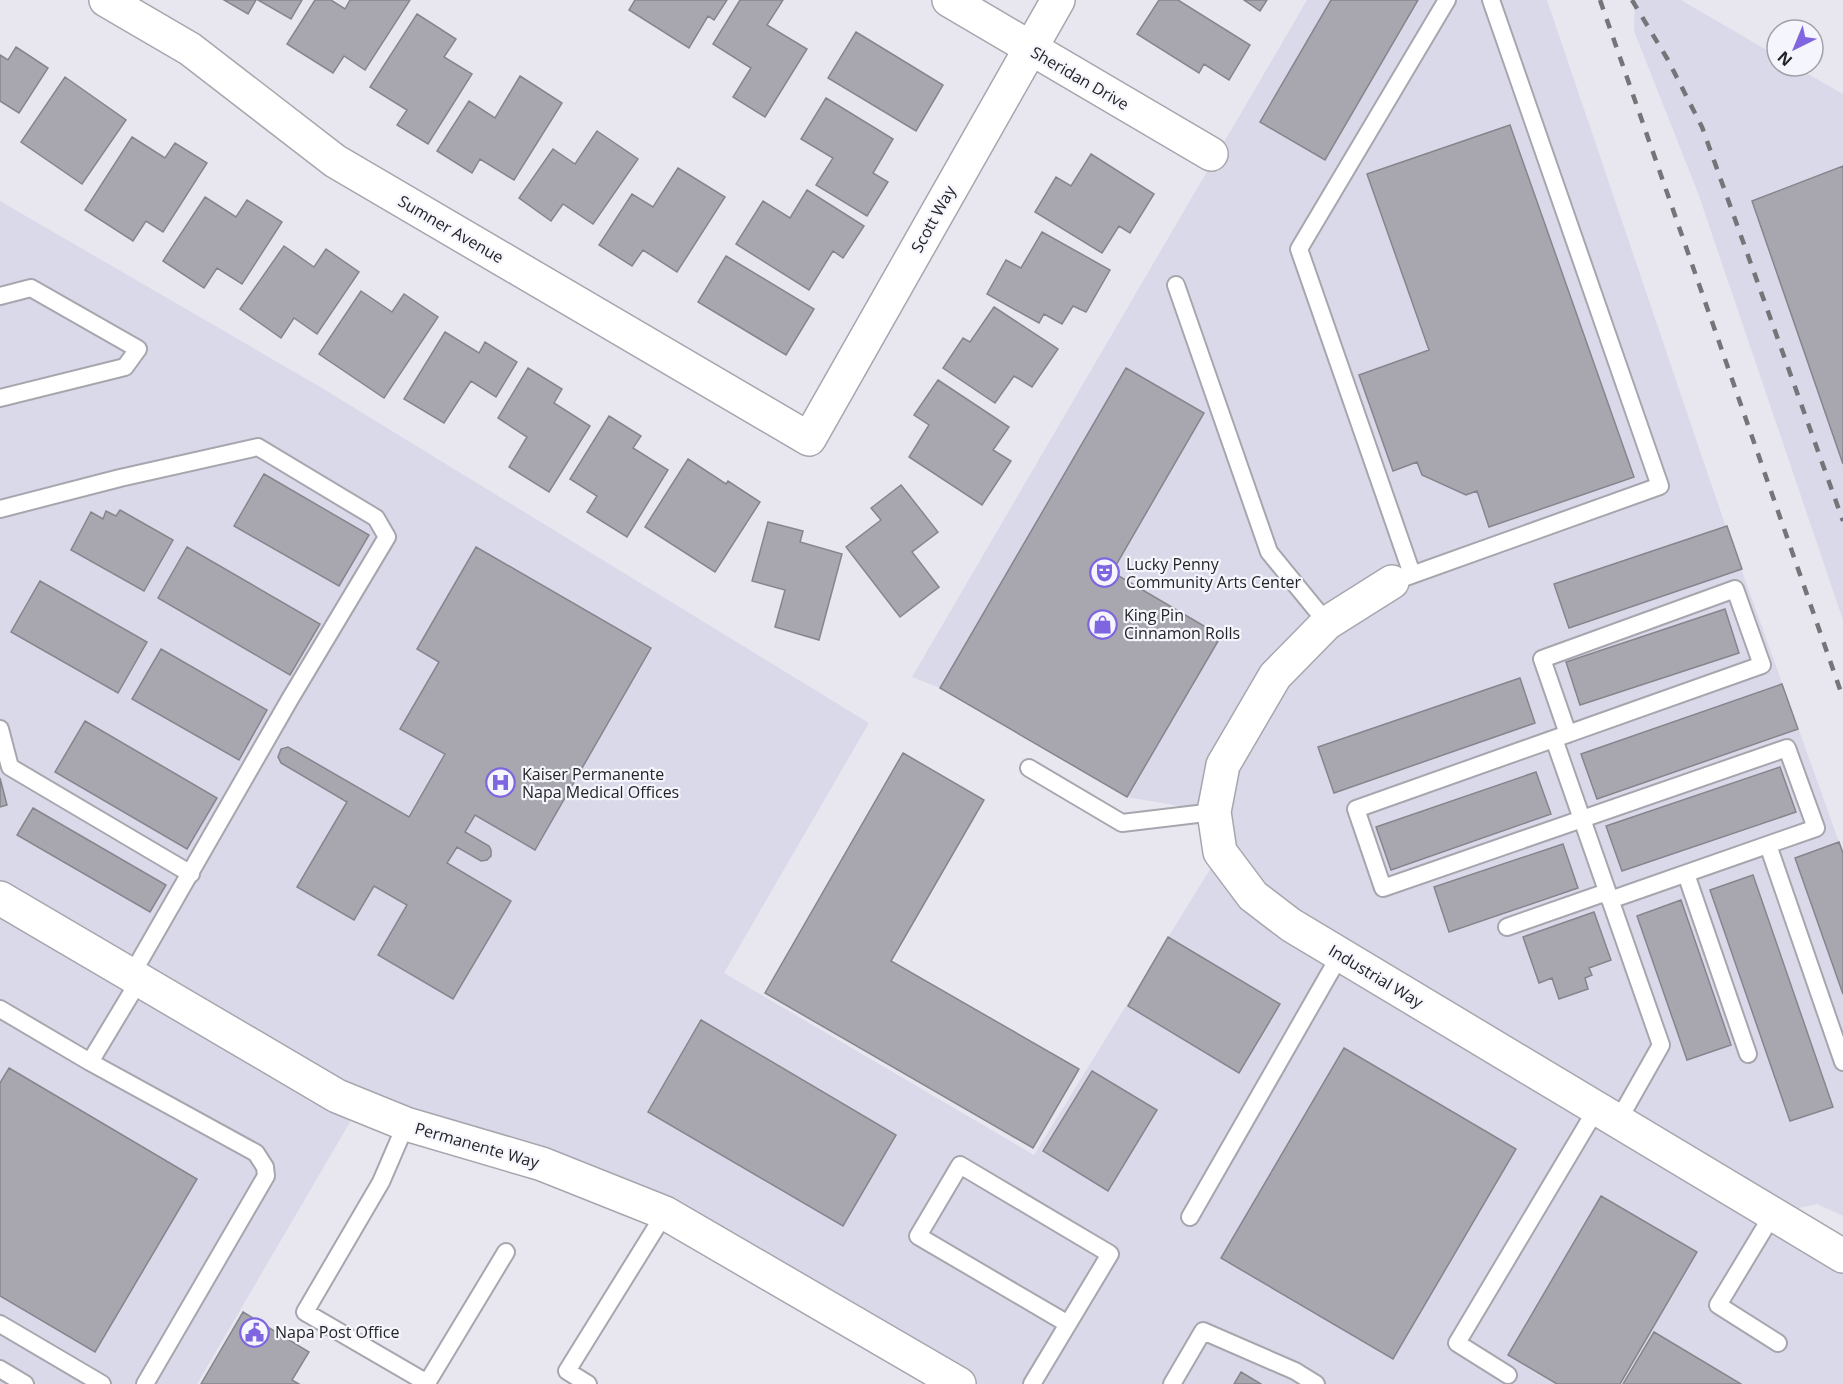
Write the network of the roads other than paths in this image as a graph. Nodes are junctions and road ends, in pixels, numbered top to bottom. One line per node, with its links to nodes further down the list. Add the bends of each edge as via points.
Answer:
1 (106, 0): 11 (street, Sumner Avenue, via 190,49 335,161)
2 (949, 0): 6 (street, Sheridan Drive)
3 (1058, 0): 6 (street, Scott Way)
4 (1447, 0): 13 (lane, via 1299,249)
5 (1491, 0): 13 (lane, via 1660,486)
6 (1029, 49): 7 (street, Sheridan Drive); 11 (street, Scott Way)
7 (1211, 154)
8 (1176, 285): 14 (lane, via 1269,552)
9 (0, 296): 10 (lane, via 31,288 138,349 125,367)
10 (0, 399)
11 (809, 439)
12 (0, 509): 21 (lane, via 258,447 376,518 387,537)
13 (1402, 578): 14 (street, Industrial Way)
14 (1327, 623): 18 (street, Industrial Way, via 1275,675 1223,765)
15 (0, 729): 21 (lane, via 10,767)
16 (1561, 736): 16 (lane, via 1762,665 1735,589 1542,659); 19 (lane); 19 (lane, via 1356,809 1383,888)
17 (1029, 768): 18 (lane, via 1122,824)
18 (1214, 812): 26 (street, Industrial Way, via 1220,852 1254,896)
19 (1582, 819): 20 (lane, via 1787,748 1816,828); 23 (lane)
20 (1768, 845): 22 (lane); 31 (lane)
21 (191, 874): 27 (lane)
22 (1686, 874): 23 (lane); 29 (lane)
23 (1609, 896): 25 (lane); 32 (lane, via 1660,1045)
24 (0, 898): 27 (street, Permanente Way)
25 (1508, 927)
26 (1340, 955): 32 (street, Industrial Way); 36 (lane)
27 (136, 977): 30 (lane); 33 (street, Permanente Way, via 337,1096)
28 (0, 1009): 30 (lane)
29 (1748, 1054)
30 (90, 1062): 46 (lane, via 256,1154 265,1167 266,1176)
31 (1843, 1062)
32 (1607, 1115): 35 (street, Industrial Way); 43 (lane, via 1457,1343)
33 (406, 1124): 34 (street, Permanente Way, via 542,1164); 37 (lane, via 381,1182 305,1312 428,1383)
34 (664, 1213): 47 (lane, via 567,1371); 48 (street, Permanente Way)
35 (1773, 1214): 38 (street, Industrial Way); 41 (lane, via 1718,1305)
36 (1190, 1217)
37 (506, 1252)
38 (1843, 1256)
39 (0, 1324): 45 (lane)
40 (1068, 1324): 40 (lane, via 918,1236 960,1165 1110,1254); 49 (lane)
41 (1778, 1343)
42 (0, 1369): 44 (lane)
43 (1508, 1375)
44 (25, 1384)
45 (102, 1384)
46 (145, 1384)
47 (588, 1384)
48 (959, 1384)
49 (1032, 1384)
50 (1172, 1384): 51 (lane, via 1203,1331)
51 (1316, 1384)

